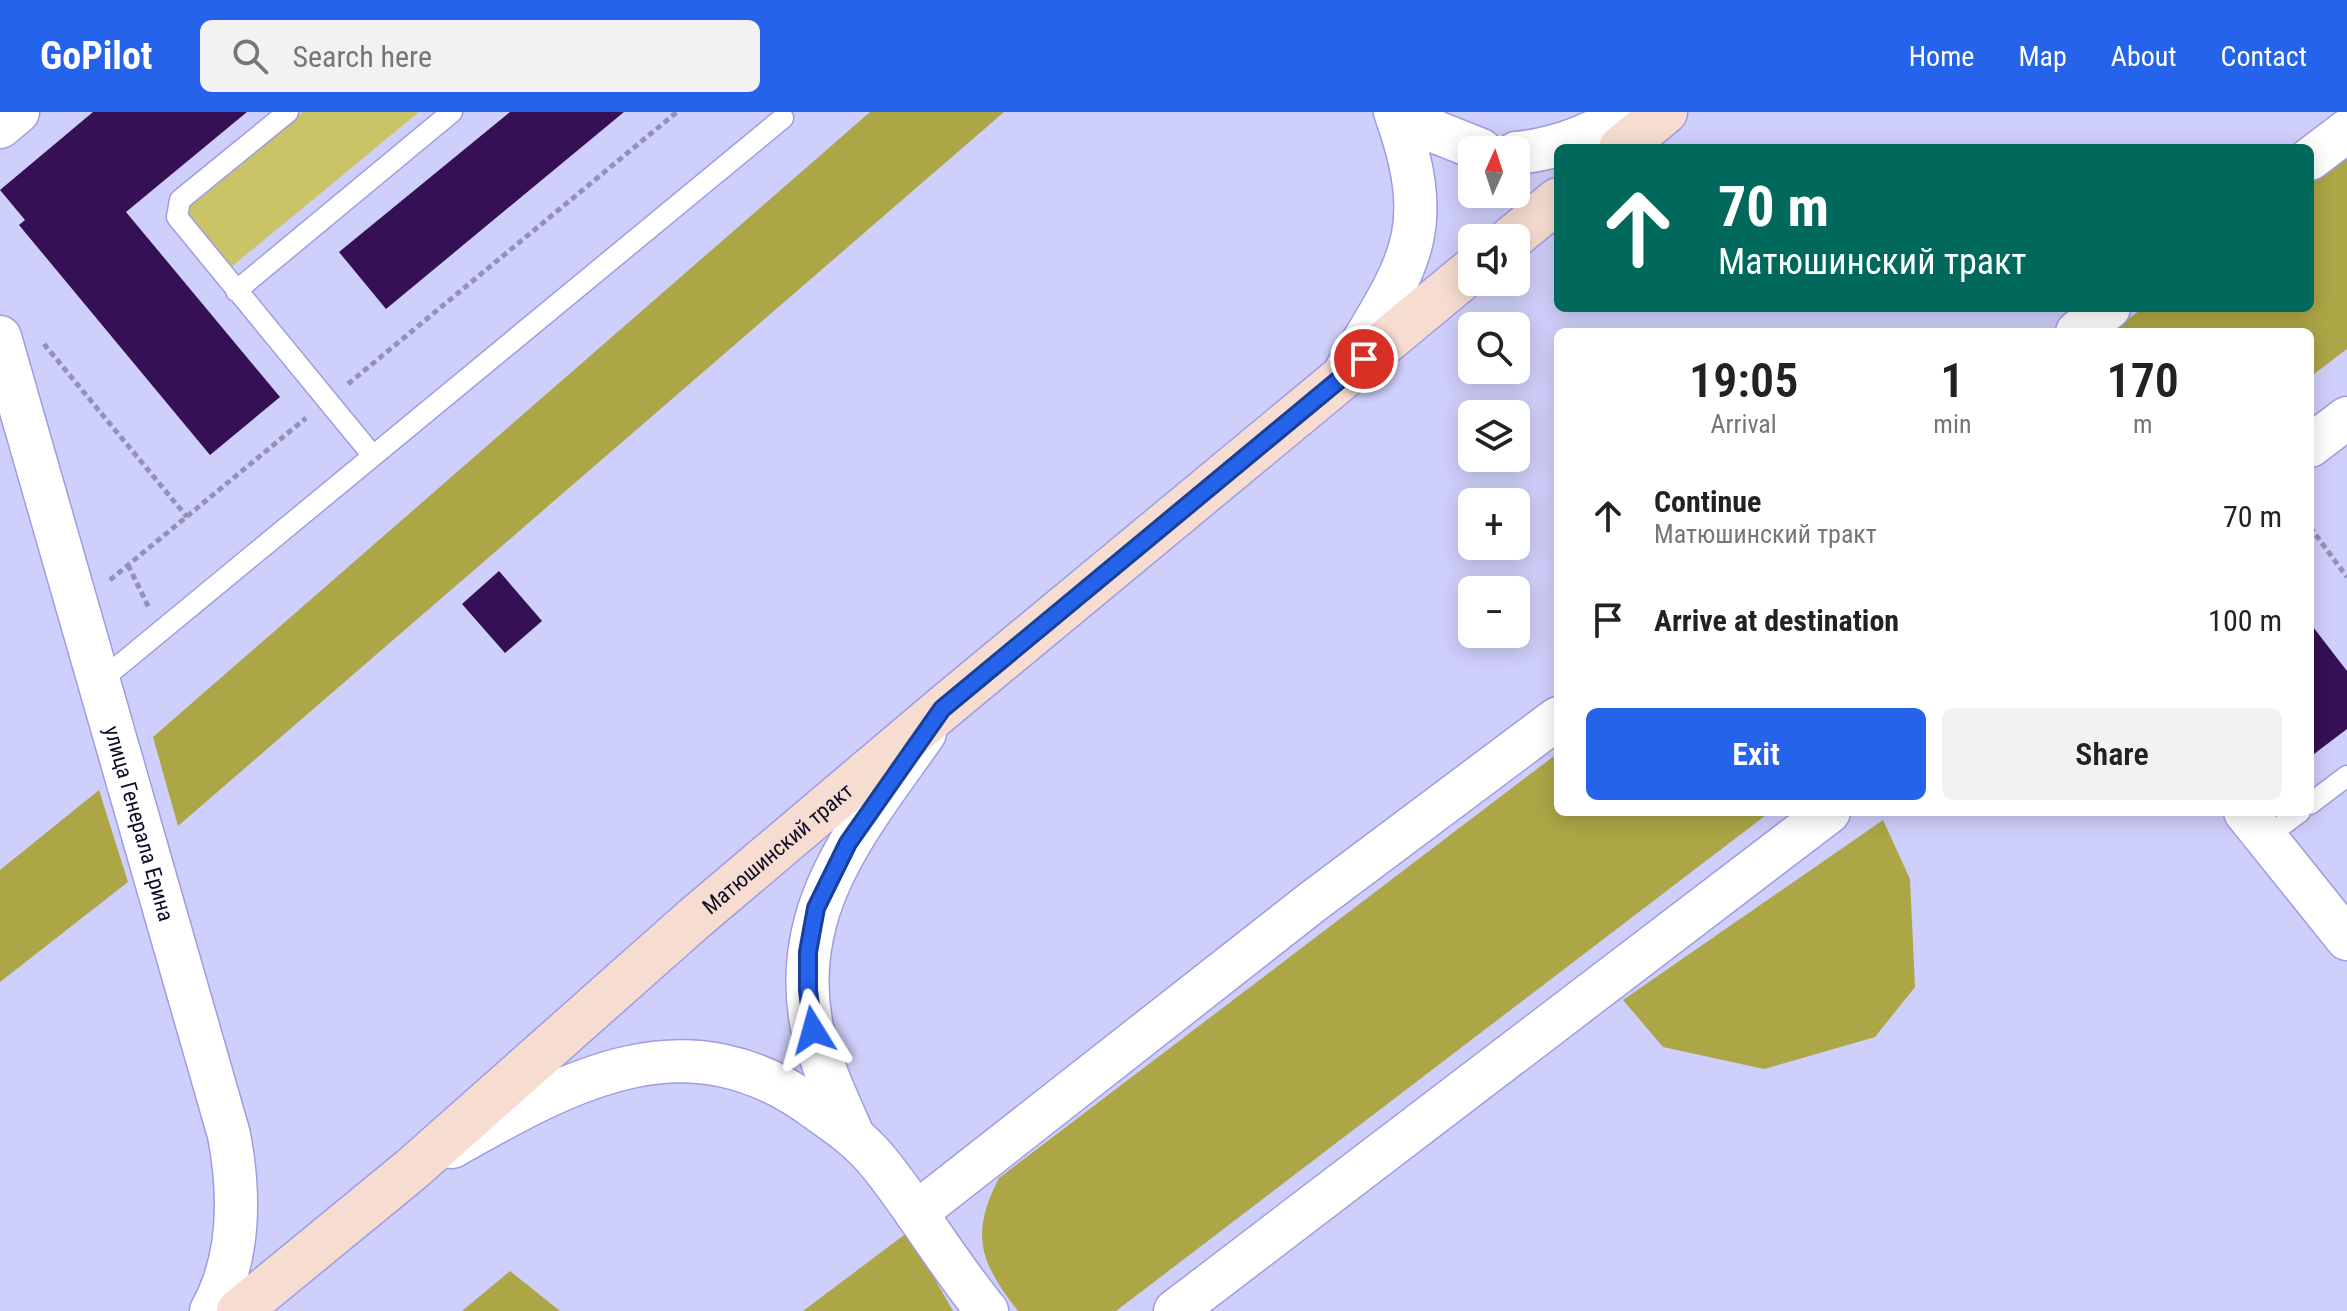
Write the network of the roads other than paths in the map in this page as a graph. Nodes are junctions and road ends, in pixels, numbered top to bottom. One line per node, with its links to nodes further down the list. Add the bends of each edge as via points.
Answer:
1 (18, 112): 9 (street)
2 (288, 112): 20 (lane, via 177,206 182,225)
3 (452, 112): 20 (lane)
4 (1395, 112): 24 (street, via 1415,178 1418,212 1413,245)
5 (1403, 112): 11 (street)
6 (1632, 112): 12 (street)
7 (1665, 112): 13 (main road)
8 (783, 118): 27 (lane)
9 (0, 127)
10 (2347, 131): 16 (street)
11 (1458, 141)
12 (1565, 144)
13 (1626, 144)
14 (1554, 147): 15 (street)
15 (1530, 152)
16 (2314, 156)
17 (1554, 203): 18 (main road)
18 (1529, 224)
19 (1458, 282): 24 (main road, Матюшинский тракт)
20 (236, 291): 27 (lane)
21 (2104, 312): 22 (street)
22 (2082, 328)
23 (20, 338): 28 (street, улица Генерала Ерина)
24 (1342, 377): 29 (main road, Матюшинский тракт)
25 (2347, 418): 26 (street)
26 (2314, 443)
27 (373, 456): 28 (lane)
28 (99, 682): 40 (street, улица Генерала Ерина, via 235,1168 233,1245)
29 (942, 709): 37 (street, via 848,843 816,908 808,965 813,1030); 38 (main road, Матюшинский тракт, via 695,918)
30 (1554, 721): 39 (street, via 1311,903)
31 (2347, 776): 32 (lane)
32 (2314, 801)
33 (1824, 816): 43 (street)
34 (2286, 816): 35 (lane)
35 (2255, 825): 36 (street)
36 (2347, 939)
37 (853, 1136): 38 (street, via 792,1090 739,1069 692,1061 650,1063 602,1072 545,1094); 39 (street)
38 (412, 1169): 41 (main road, Матюшинский тракт)
39 (916, 1213): 42 (street)
40 (211, 1311)
41 (239, 1311)
42 (987, 1311)
43 (1175, 1311)

